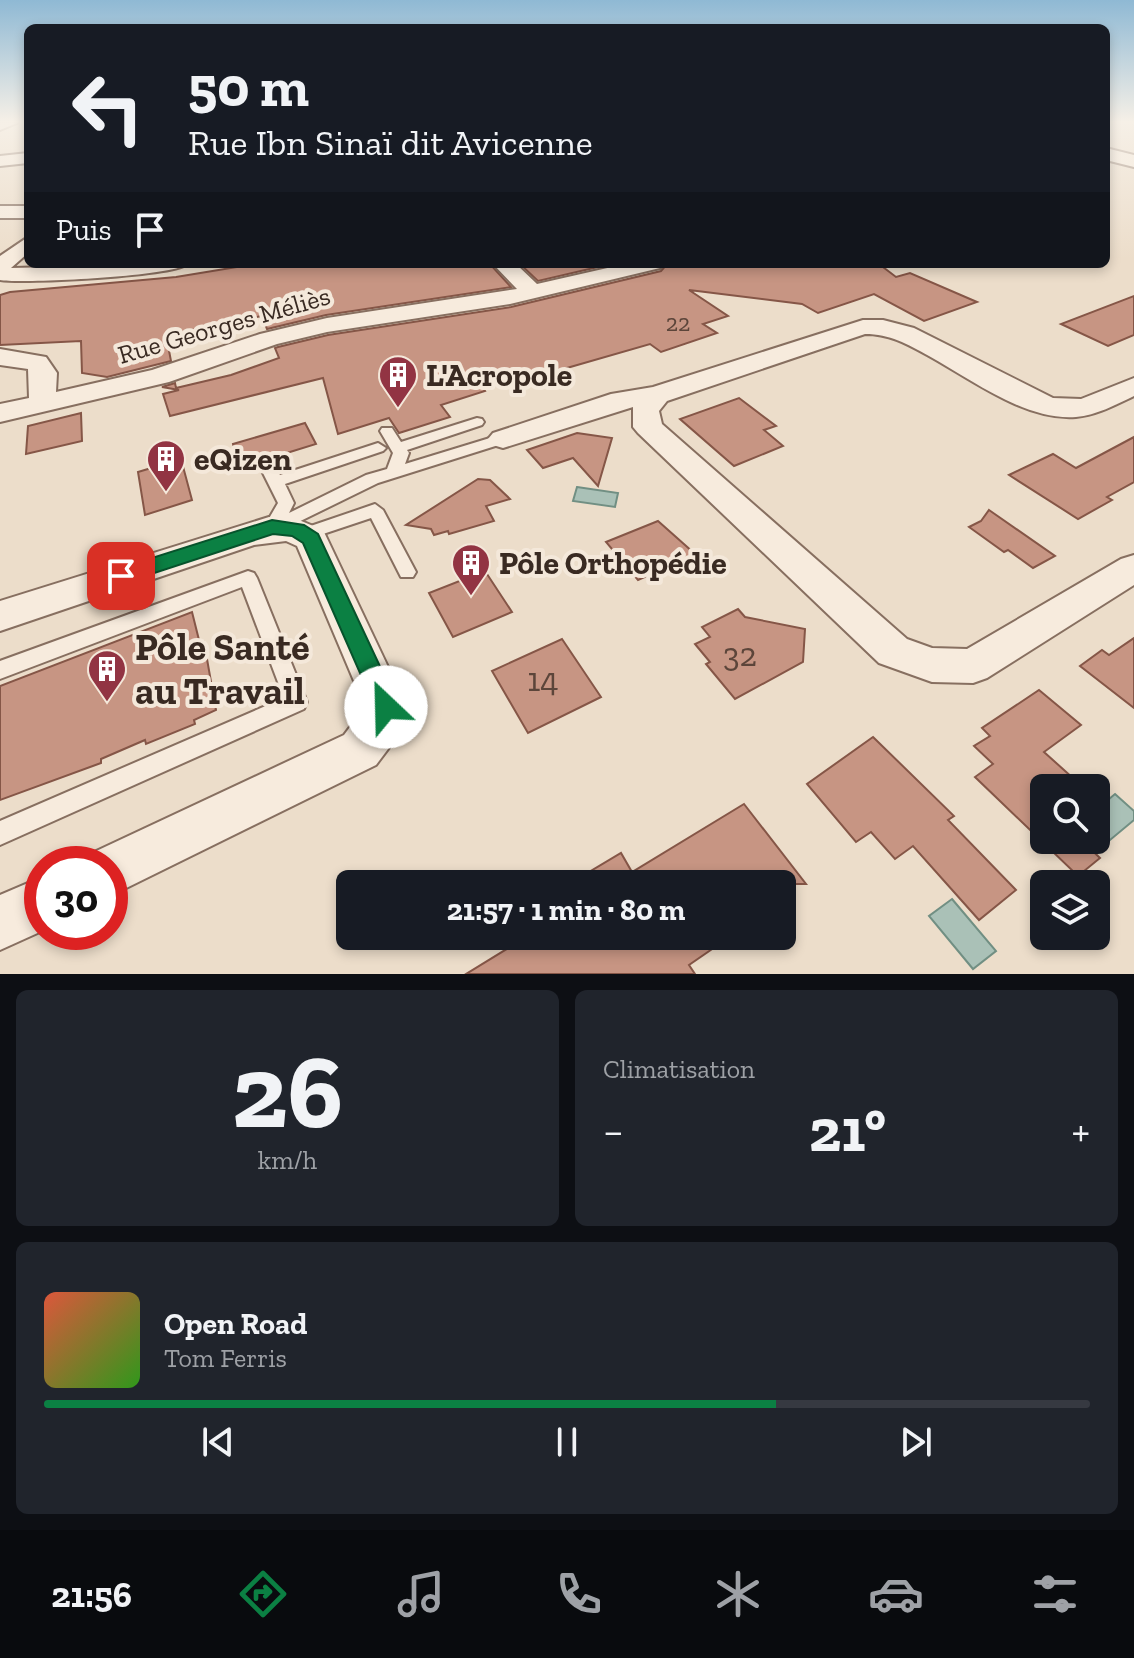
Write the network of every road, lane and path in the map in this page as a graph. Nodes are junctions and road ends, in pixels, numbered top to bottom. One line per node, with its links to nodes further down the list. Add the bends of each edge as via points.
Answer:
1 (0, 212): 2 (street)
2 (24, 212)
3 (24, 247): 7 (street)
4 (142, 268): 7 (street)
5 (508, 268): 8 (street)
6 (635, 268): 8 (street, Rue Georges Méliès)
7 (1, 272)
8 (532, 291): 12 (street, Rue Georges Méliès, via 327,325 160,376)
9 (0, 357): 12 (street, via 37,362 44,373)
10 (1134, 386): 11 (street, via 1081,410 1057,409 905,333 863,327)
11 (657, 395): 16 (street, via 621,400); 23 (street, via 645,410 648,427 893,651 932,665 973,666)
12 (42, 403): 13 (street, Rue Georges Méliès)
13 (0, 413)
14 (477, 422): 18 (lane)
15 (387, 431): 18 (lane)
16 (503, 439): 20 (lane)
17 (378, 448): 21 (lane)
18 (398, 448): 20 (lane)
19 (265, 461): 21 (lane)
20 (394, 472): 22 (lane, via 372,479)
21 (275, 482): 22 (lane, via 286,503)
22 (288, 531): 24 (lane, via 375,510); 25 (street); 28 (street, via 311,539 386,707 379,727 360,750 324,770)
23 (1134, 568)
24 (407, 572)
25 (0, 616)
26 (0, 670): 27 (lane, via 248,578 296,702)
27 (0, 833)
28 (128, 863)
29 (24, 912): 30 (street)
30 (0, 923)

